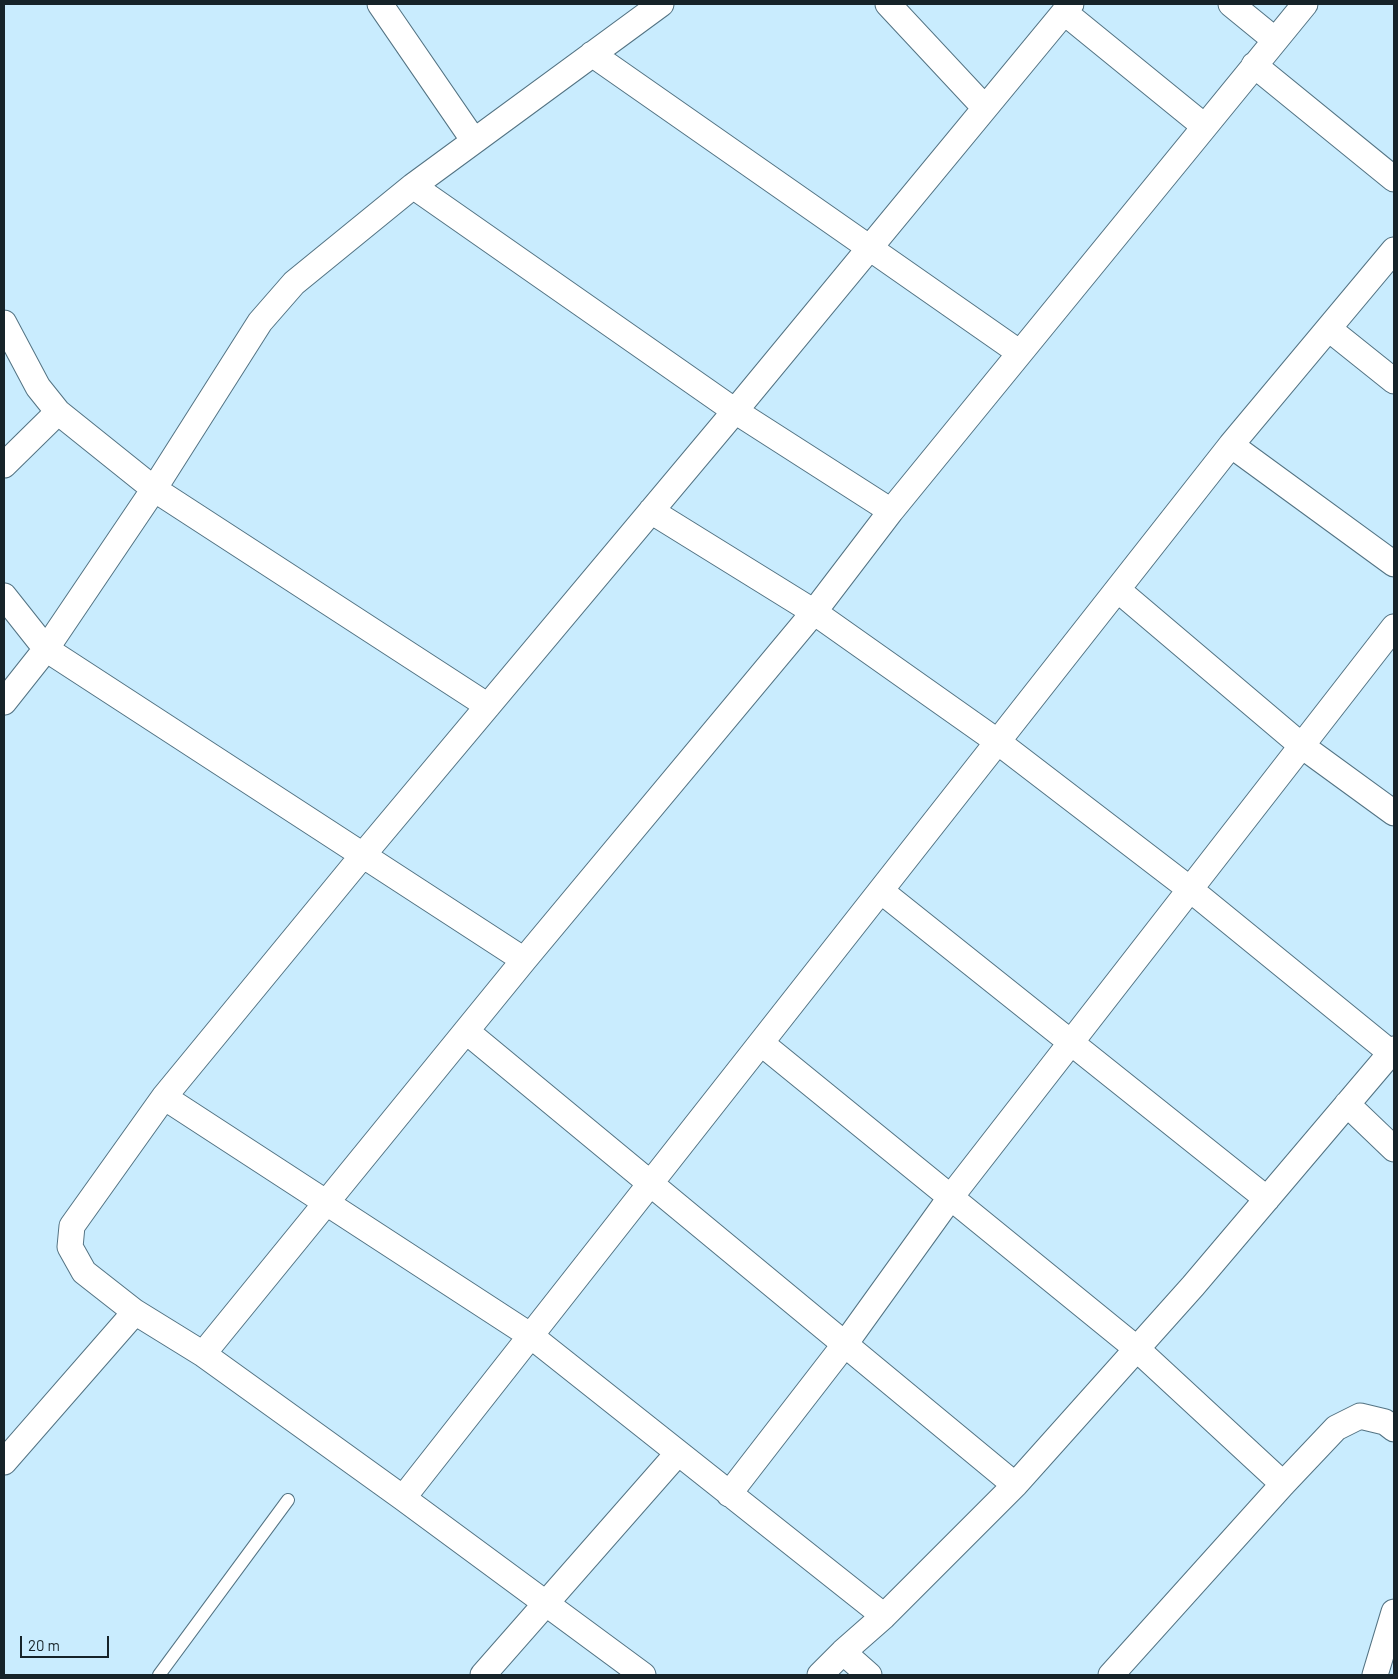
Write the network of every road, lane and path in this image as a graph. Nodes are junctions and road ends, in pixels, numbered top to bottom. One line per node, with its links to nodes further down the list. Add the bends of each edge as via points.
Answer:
1 (380, 4): 12 (street)
2 (661, 4): 8 (street)
3 (888, 4): 10 (street)
4 (1231, 4): 7 (street)
5 (1305, 4): 7 (street)
6 (1067, 8): 10 (street); 11 (street)
7 (1276, 40): 9 (street)
8 (592, 54): 12 (street); 15 (street)
9 (1254, 65): 11 (street); 13 (street)
10 (985, 108): 15 (street)
11 (1204, 126): 19 (street)
12 (474, 141): 14 (street)
13 (1394, 179)
14 (413, 186): 21 (street); 25 (street, via 294,283 260,322)
15 (870, 248): 19 (street); 21 (street)
16 (1394, 250): 18 (street)
17 (4, 323): 22 (street, via 38,387)
18 (1329, 329): 20 (street); 23 (street)
19 (1020, 353): 27 (street)
20 (1394, 381)
21 (735, 411): 26 (street); 27 (street)
22 (58, 412): 24 (street); 25 (street)
23 (1231, 445): 28 (street); 29 (street)
24 (4, 465)
25 (154, 489): 33 (street); 35 (street)
26 (651, 511): 31 (street); 35 (street)
27 (891, 511): 31 (street)
28 (1394, 564)
29 (1118, 590): 36 (street); 37 (street)
30 (4, 596): 33 (street)
31 (814, 612): 36 (street); 42 (street)
32 (1394, 627): 37 (street)
33 (46, 649): 34 (street); 39 (street)
34 (4, 702)
35 (488, 706): 39 (street)
36 (998, 742): 40 (street); 41 (street)
37 (1302, 746): 38 (street); 40 (street)
38 (1394, 813)
39 (363, 855): 42 (street); 47 (street)
40 (1191, 890): 45 (street); 46 (street)
41 (881, 891): 44 (street); 45 (street)
42 (524, 960): 43 (street)
43 (466, 1032): 50 (street); 53 (street)
44 (761, 1043): 50 (street); 51 (street)
45 (1071, 1044): 51 (street); 52 (street)
46 (1392, 1051): 48 (street)
47 (164, 1097): 53 (street); 54 (street, via 72,1226 70,1247 84,1272)
48 (1347, 1104): 49 (street); 52 (street)
49 (1394, 1149)
50 (650, 1184): 55 (street); 56 (street)
51 (950, 1198): 56 (street); 57 (street)
52 (1267, 1199): 57 (street)
53 (326, 1203): 55 (street); 58 (street)
54 (135, 1312): 58 (street); 61 (street)
55 (531, 1336): 60 (street); 65 (street)
56 (845, 1344): 63 (street); 64 (street)
57 (1137, 1349): 62 (street); 63 (street)
58 (203, 1354): 65 (street)
59 (1394, 1429): 62 (street, via 1385,1422 1360,1416 1336,1428)
60 (678, 1454): 64 (street); 67 (street)
61 (4, 1462)
62 (1283, 1484): 76 (street)
63 (1015, 1485): 69 (street)
64 (729, 1494): 69 (street)
65 (403, 1498): 67 (street)
66 (288, 1500): 71 (lane)
67 (547, 1604): 72 (street); 73 (street)
68 (1394, 1612): 77 (street)
69 (884, 1616): 70 (street)
70 (843, 1652): 74 (street); 75 (street)
71 (159, 1675)
72 (483, 1675)
73 (643, 1675)
74 (820, 1675)
75 (868, 1675)
76 (1111, 1675)
77 (1375, 1675)

